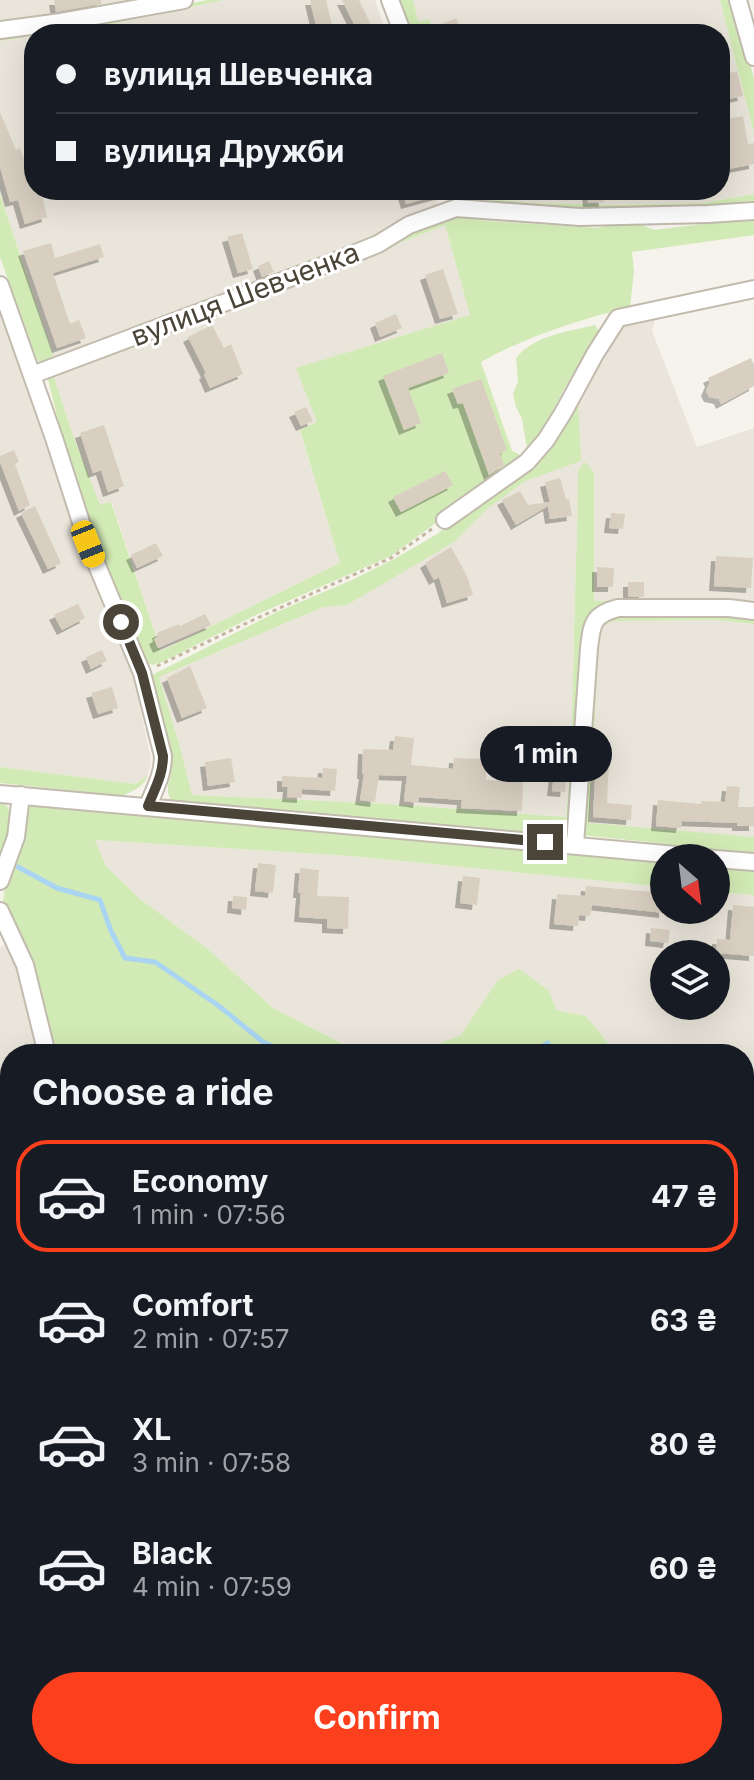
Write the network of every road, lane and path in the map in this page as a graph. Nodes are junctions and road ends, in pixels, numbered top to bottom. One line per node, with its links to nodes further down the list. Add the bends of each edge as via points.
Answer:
1 (184, 0): 4 (street)
2 (390, 0): 5 (street)
3 (738, 0): 8 (street)
4 (46, 24)
5 (399, 24)
6 (24, 27): 7 (street)
7 (0, 30)
8 (754, 57)
9 (453, 200): 10 (street)
10 (456, 208): 11 (street, via 580,217); 14 (street, вулиця Шевченка, via 346,257)
11 (754, 211)
12 (0, 285): 14 (street)
13 (754, 289): 15 (street, via 618,318 546,440 527,462)
14 (32, 375): 17 (street, via 88,544)
15 (445, 520): 17 (path, via 391,558)
16 (754, 611): 21 (street, via 618,608 596,618 589,648)
17 (142, 673): 20 (street, via 163,756 160,781)
18 (0, 794): 19 (street)
19 (21, 795): 20 (street); 25 (street, via 16,837)
20 (148, 806): 21 (street)
21 (575, 845): 22 (street)
22 (650, 852)
23 (730, 860): 24 (street)
24 (754, 862)
25 (0, 881)
26 (0, 911): 27 (street, via 25,965)
27 (45, 1044)

